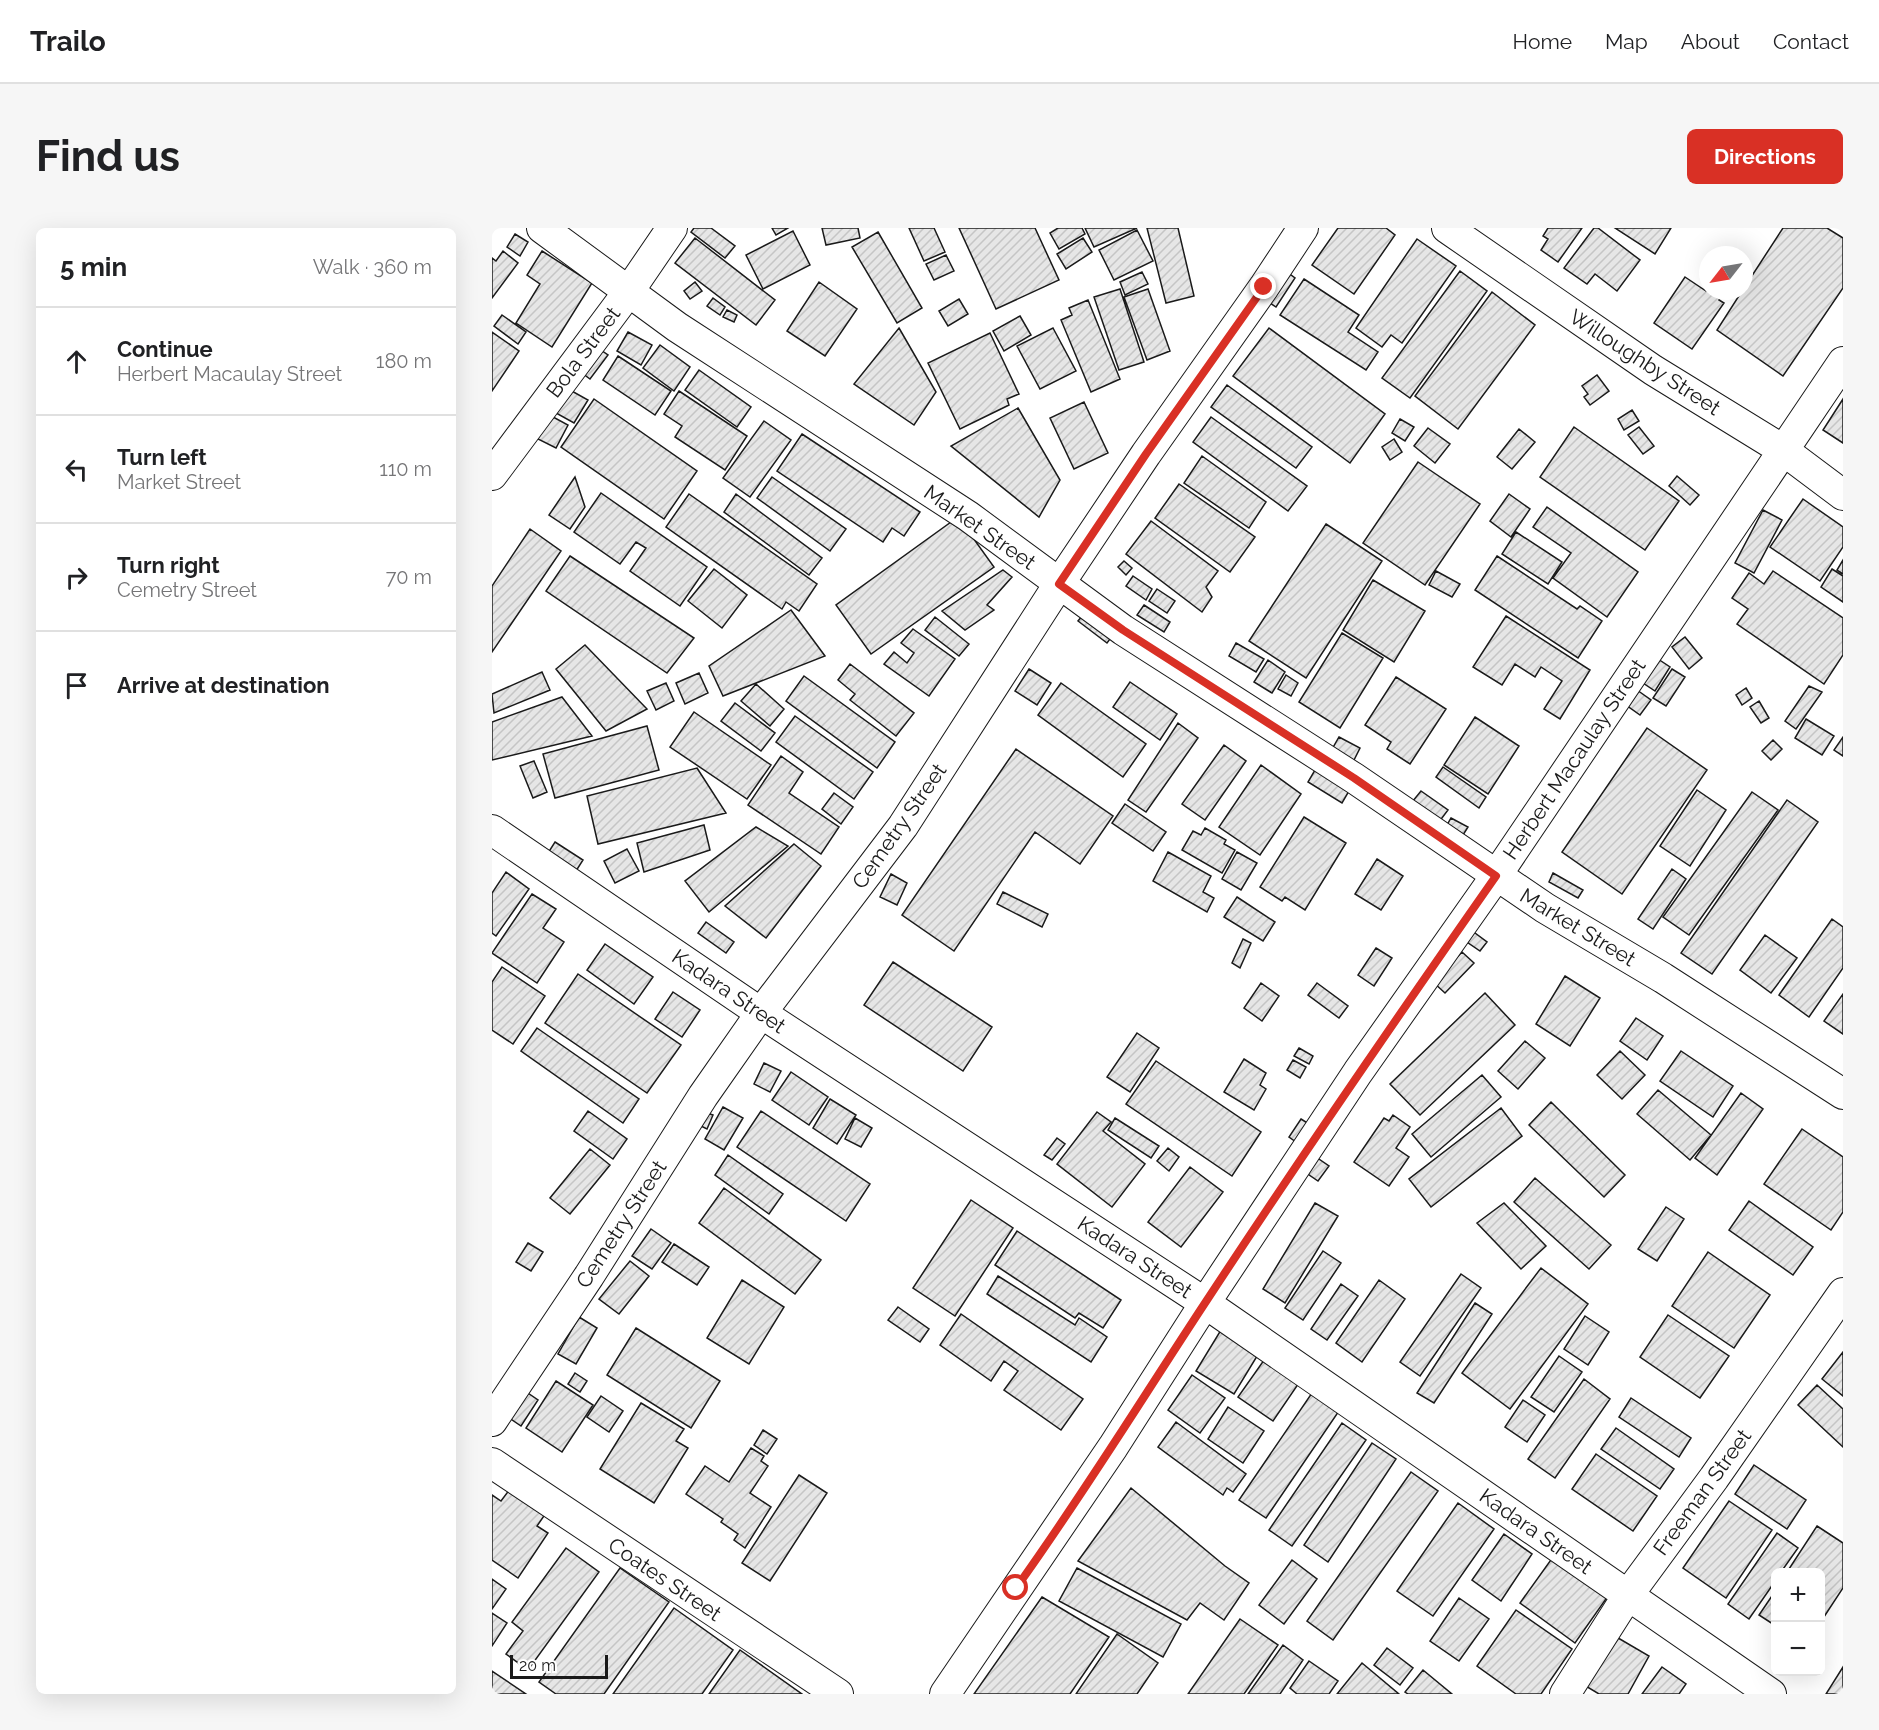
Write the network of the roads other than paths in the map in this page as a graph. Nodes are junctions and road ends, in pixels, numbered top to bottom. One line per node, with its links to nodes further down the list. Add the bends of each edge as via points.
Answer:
1 (542, 228): 5 (street, Market Street)
2 (672, 228): 5 (street, Bola Street)
3 (1303, 228): 10 (street, Cemetry Street)
4 (1447, 228): 7 (street, Willoughby Street, via 1653,370)
5 (629, 291): 8 (street, Bola Street); 10 (street, Market Street, via 677,327 968,516)
6 (1843, 362): 7 (street, Herbert Macaulay Street)
7 (1783, 450): 9 (street, Willoughby Street); 12 (street, Herbert Macaulay Street)
8 (492, 475)
9 (1843, 495)
10 (1059, 584): 12 (street, Market Street); 13 (street, Cemetry Street, via 903,826)
11 (492, 831): 13 (street, Kadara Street)
12 (1496, 876): 14 (street, Market Street); 16 (street, Herbert Macaulay Street, via 1358,1072)
13 (761, 1013): 16 (street, Kadara Street); 17 (street, Cemetry Street)
14 (1843, 1094)
15 (1843, 1293): 19 (street, Freeman Street)
16 (1205, 1303): 19 (street, Kadara Street); 21 (street, Herbert Macaulay Street, via 1113,1447)
17 (492, 1421)
18 (492, 1463): 20 (street, Coates Street)
19 (1628, 1594): 22 (street, Freeman Street); 23 (street, Kadara Street)
20 (838, 1694)
21 (945, 1694)
22 (1565, 1694)
23 (1772, 1694)

